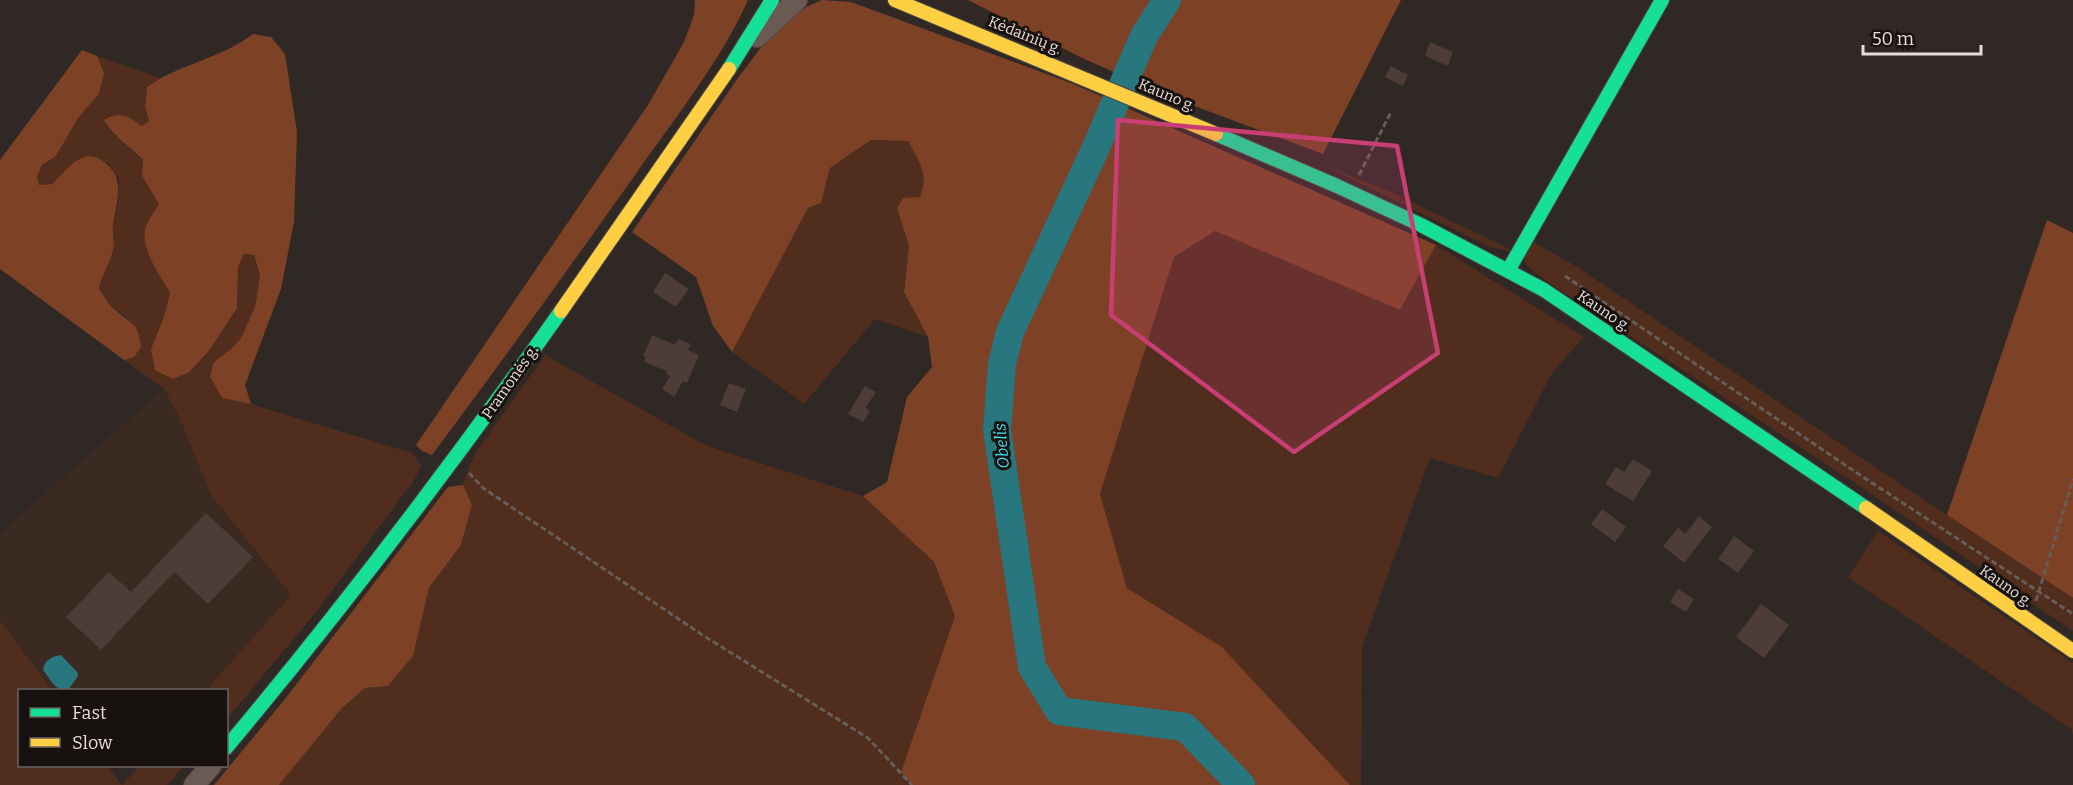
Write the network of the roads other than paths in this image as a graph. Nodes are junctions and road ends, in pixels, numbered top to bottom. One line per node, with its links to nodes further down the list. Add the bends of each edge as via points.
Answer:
1 (761, 0): 6 (street)
2 (772, 0): 6 (main road, Pramonės g.)
3 (797, 0): 6 (street)
4 (895, 0): 7 (main road, Kėdainių g.)
5 (1662, 0): 8 (main road)
6 (748, 40): 10 (main road, Pramonės g., via 455,459)
7 (1075, 73): 8 (main road, Kauno g., via 1350,190)
8 (1509, 269): 9 (main road, Kauno g.)
9 (2073, 651)
10 (228, 746)
11 (209, 767): 12 (street)
12 (194, 785)

